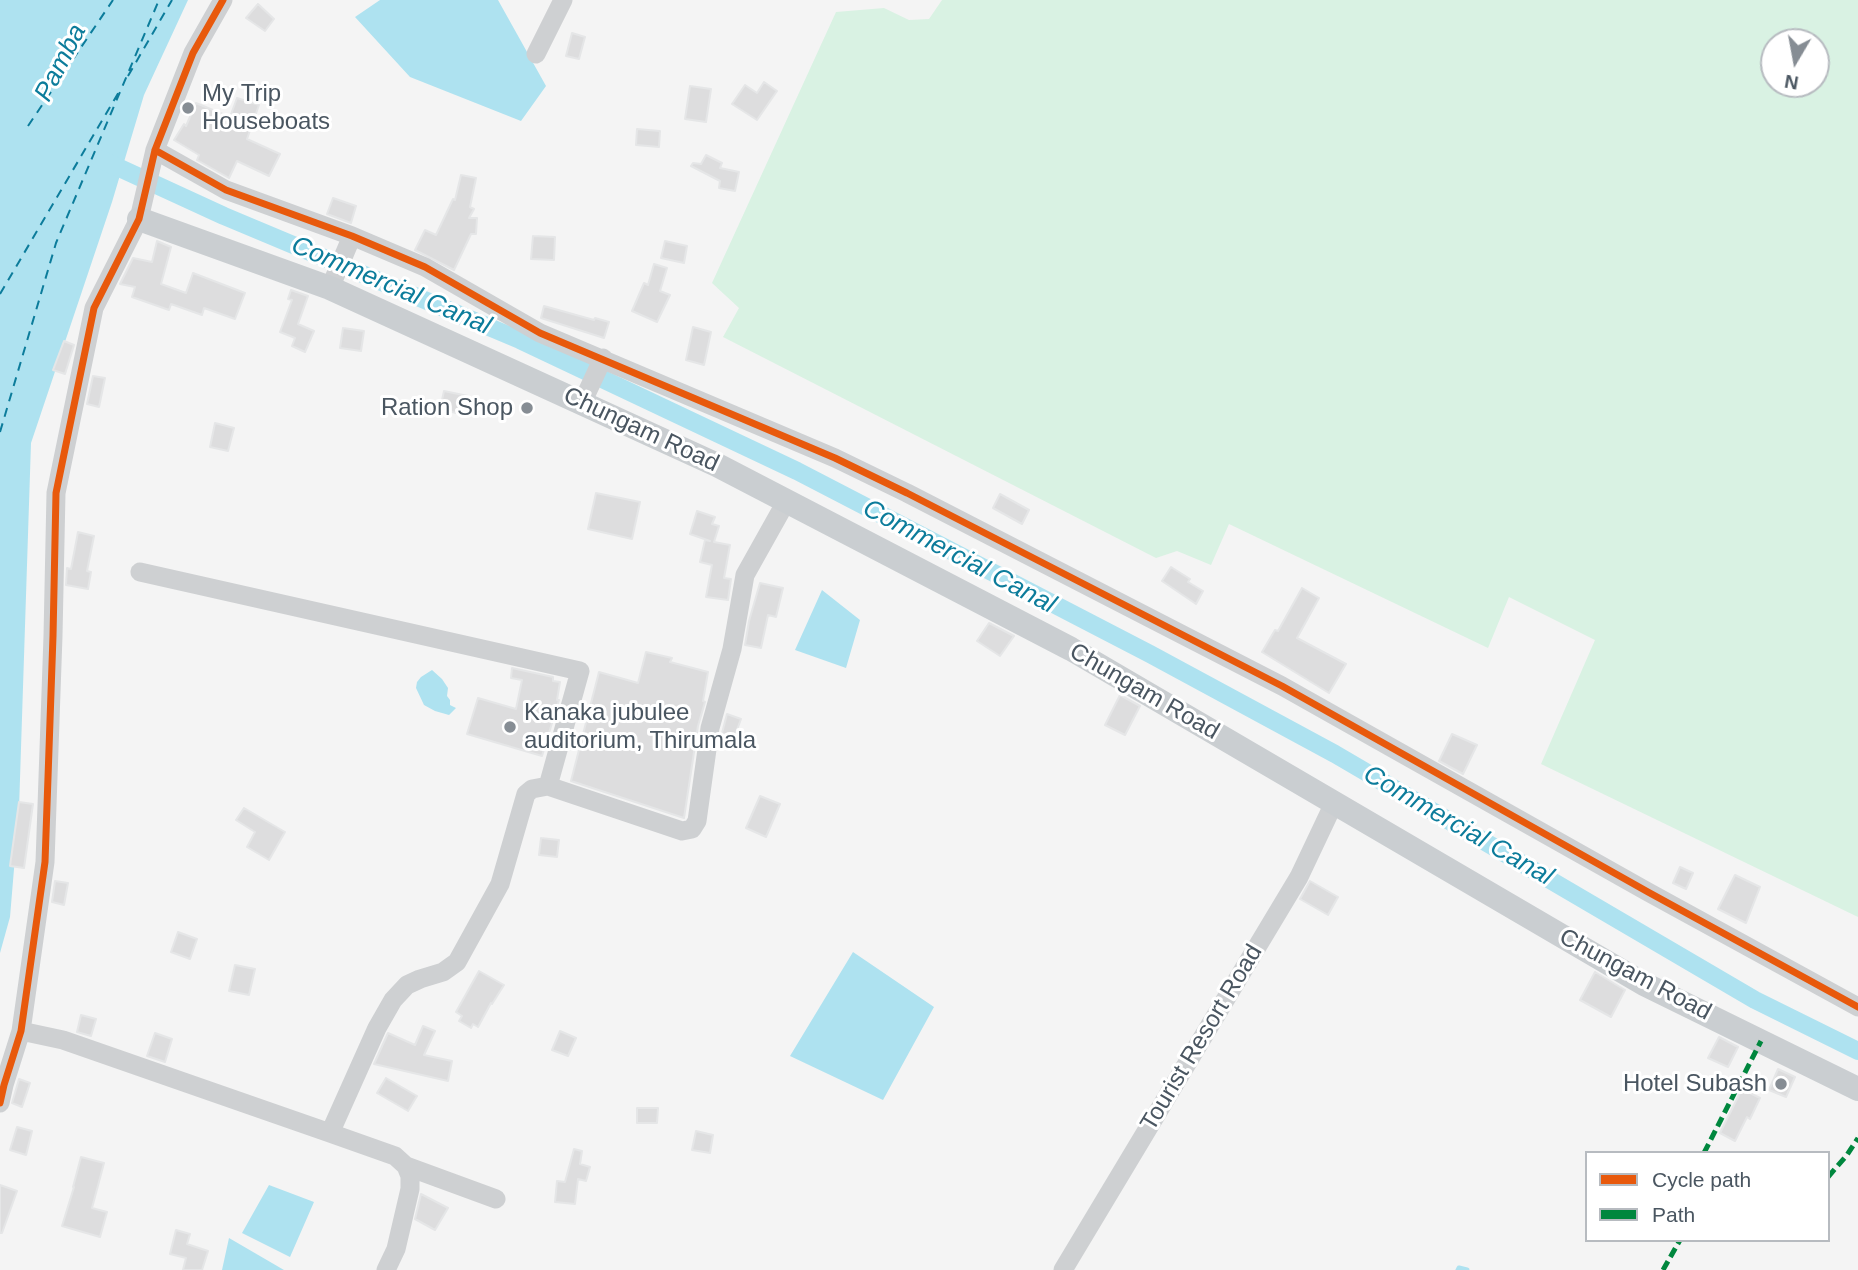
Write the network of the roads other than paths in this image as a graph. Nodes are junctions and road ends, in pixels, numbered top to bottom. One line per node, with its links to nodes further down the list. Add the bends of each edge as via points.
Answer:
1 (223, 0): 4 (street, via 193,53)
2 (563, 0): 3 (street)
3 (536, 54)
4 (155, 153): 5 (street); 6 (street, via 226,190)
5 (141, 213): 7 (main road, Chungam Road); 15 (street, via 94,308 56,493 45,862)
6 (352, 236): 7 (street); 8 (street, via 425,267 540,333)
7 (330, 288): 9 (main road, Chungam Road)
8 (603, 358): 9 (street); 14 (street, via 835,458 1270,680)
9 (582, 403): 10 (main road, Chungam Road)
10 (787, 500): 12 (street, via 745,575 692,829 682,831); 13 (main road, Chungam Road, via 1071,649)
11 (140, 572): 12 (street, via 580,671)
12 (548, 786): 18 (street, via 526,794 500,884 457,962 407,985 393,1000)
13 (1334, 803): 16 (main road, Chungam Road, via 1644,984); 22 (street, Tourist Resort Road, via 1299,877)
14 (1858, 1007)
15 (21, 1031): 17 (street); 18 (street, via 56,1038)
16 (1858, 1088)
17 (0, 1103)
18 (331, 1133): 19 (street, via 395,1156)
19 (406, 1166): 20 (street); 21 (street, via 410,1189 396,1249)
20 (496, 1199)
21 (386, 1270)
22 (1063, 1270)

